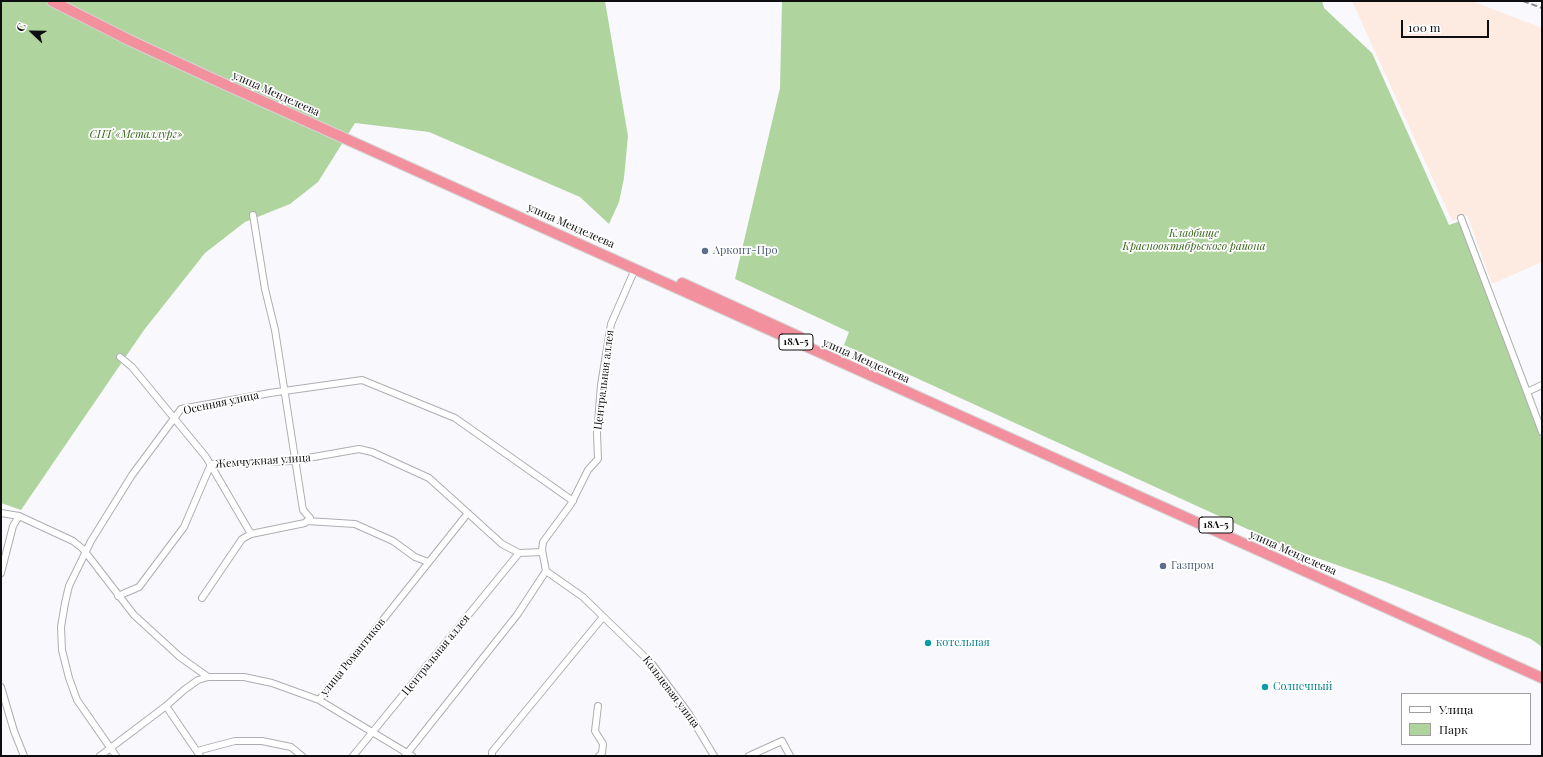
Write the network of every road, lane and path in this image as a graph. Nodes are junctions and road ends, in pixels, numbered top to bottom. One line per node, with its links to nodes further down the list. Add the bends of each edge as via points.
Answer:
1 (52, 1): 5 (highway, улица Менделеева / 18А-5, via 80,17 174,61)
2 (63, 1): 29 (highway, улица Менделеева / 18А-5, via 166,52 590,240)
3 (253, 215): 8 (street, via 276,330)
4 (1461, 218): 9 (street)
5 (635, 268): 14 (street, Центральная аллея, via 611,324 601,385 597,434 598,459 588,470); 31 (highway, улица Менделеева / 18А-5)
6 (120, 357): 10 (street, via 132,367)
7 (1542, 385): 9 (street)
8 (285, 391): 10 (street, Осенняя улица, via 181,409); 12 (street); 14 (street, Осенняя улица, via 362,380 455,418)
9 (1527, 392): 11 (street)
10 (174, 419): 13 (street); 20 (street, Осенняя улица, via 132,475)
11 (1542, 432)
12 (296, 460): 13 (street, Жемчужная улица); 16 (street, Жемчужная улица, via 359,449 372,452 429,478); 18 (street, via 303,510 310,518)
13 (211, 465): 19 (street); 26 (street, Жемчужная улица, via 184,526 139,587)
14 (573, 501): 21 (street, Центральная аллея, via 543,542)
15 (1, 513): 17 (street)
16 (468, 513): 22 (street, Жемчужная улица, via 502,544); 23 (street, улица Романтиков)
17 (19, 516): 20 (street, via 72,541); 25 (street, via 13,526)
18 (307, 521): 19 (street); 23 (street, via 355,524 393,541 415,557)
19 (251, 534): 27 (street, via 242,539)
20 (85, 552): 26 (street); 37 (street, Осенняя улица, via 69,586 60,627 62,650 77,700)
21 (542, 552): 22 (street); 24 (street)
22 (519, 554): 36 (street, Центральная аллея)
23 (428, 562): 33 (street, улица Романтиков)
24 (546, 572): 28 (street, Кольцевая улица, via 583,597); 39 (street, via 517,615)
25 (1, 573)
26 (118, 596): 30 (street, via 165,644)
27 (202, 598)
28 (603, 617): 45 (street, via 492,752); 47 (street, Кольцевая улица, via 652,664 689,714)
29 (1542, 671)
30 (208, 677): 33 (street, улица Романтиков, via 244,677 272,683); 34 (street, via 198,680)
31 (1542, 678)
32 (1, 687): 40 (street)
33 (319, 700): 36 (street)
34 (166, 706): 37 (street); 38 (street)
35 (598, 706): 46 (street, via 595,731 603,744)
36 (373, 732): 39 (street); 44 (street, Центральная аллея)
37 (110, 748): 41 (street); 42 (street, Осенняя улица)
38 (198, 754): 43 (street, via 235,741 262,741 290,747)
39 (409, 755)
40 (24, 756)
41 (100, 756)
42 (116, 756)
43 (302, 756)
44 (354, 756)
45 (492, 756)
46 (599, 756)
47 (714, 756)
48 (749, 756): 49 (street, via 782,741)
49 (790, 756)

